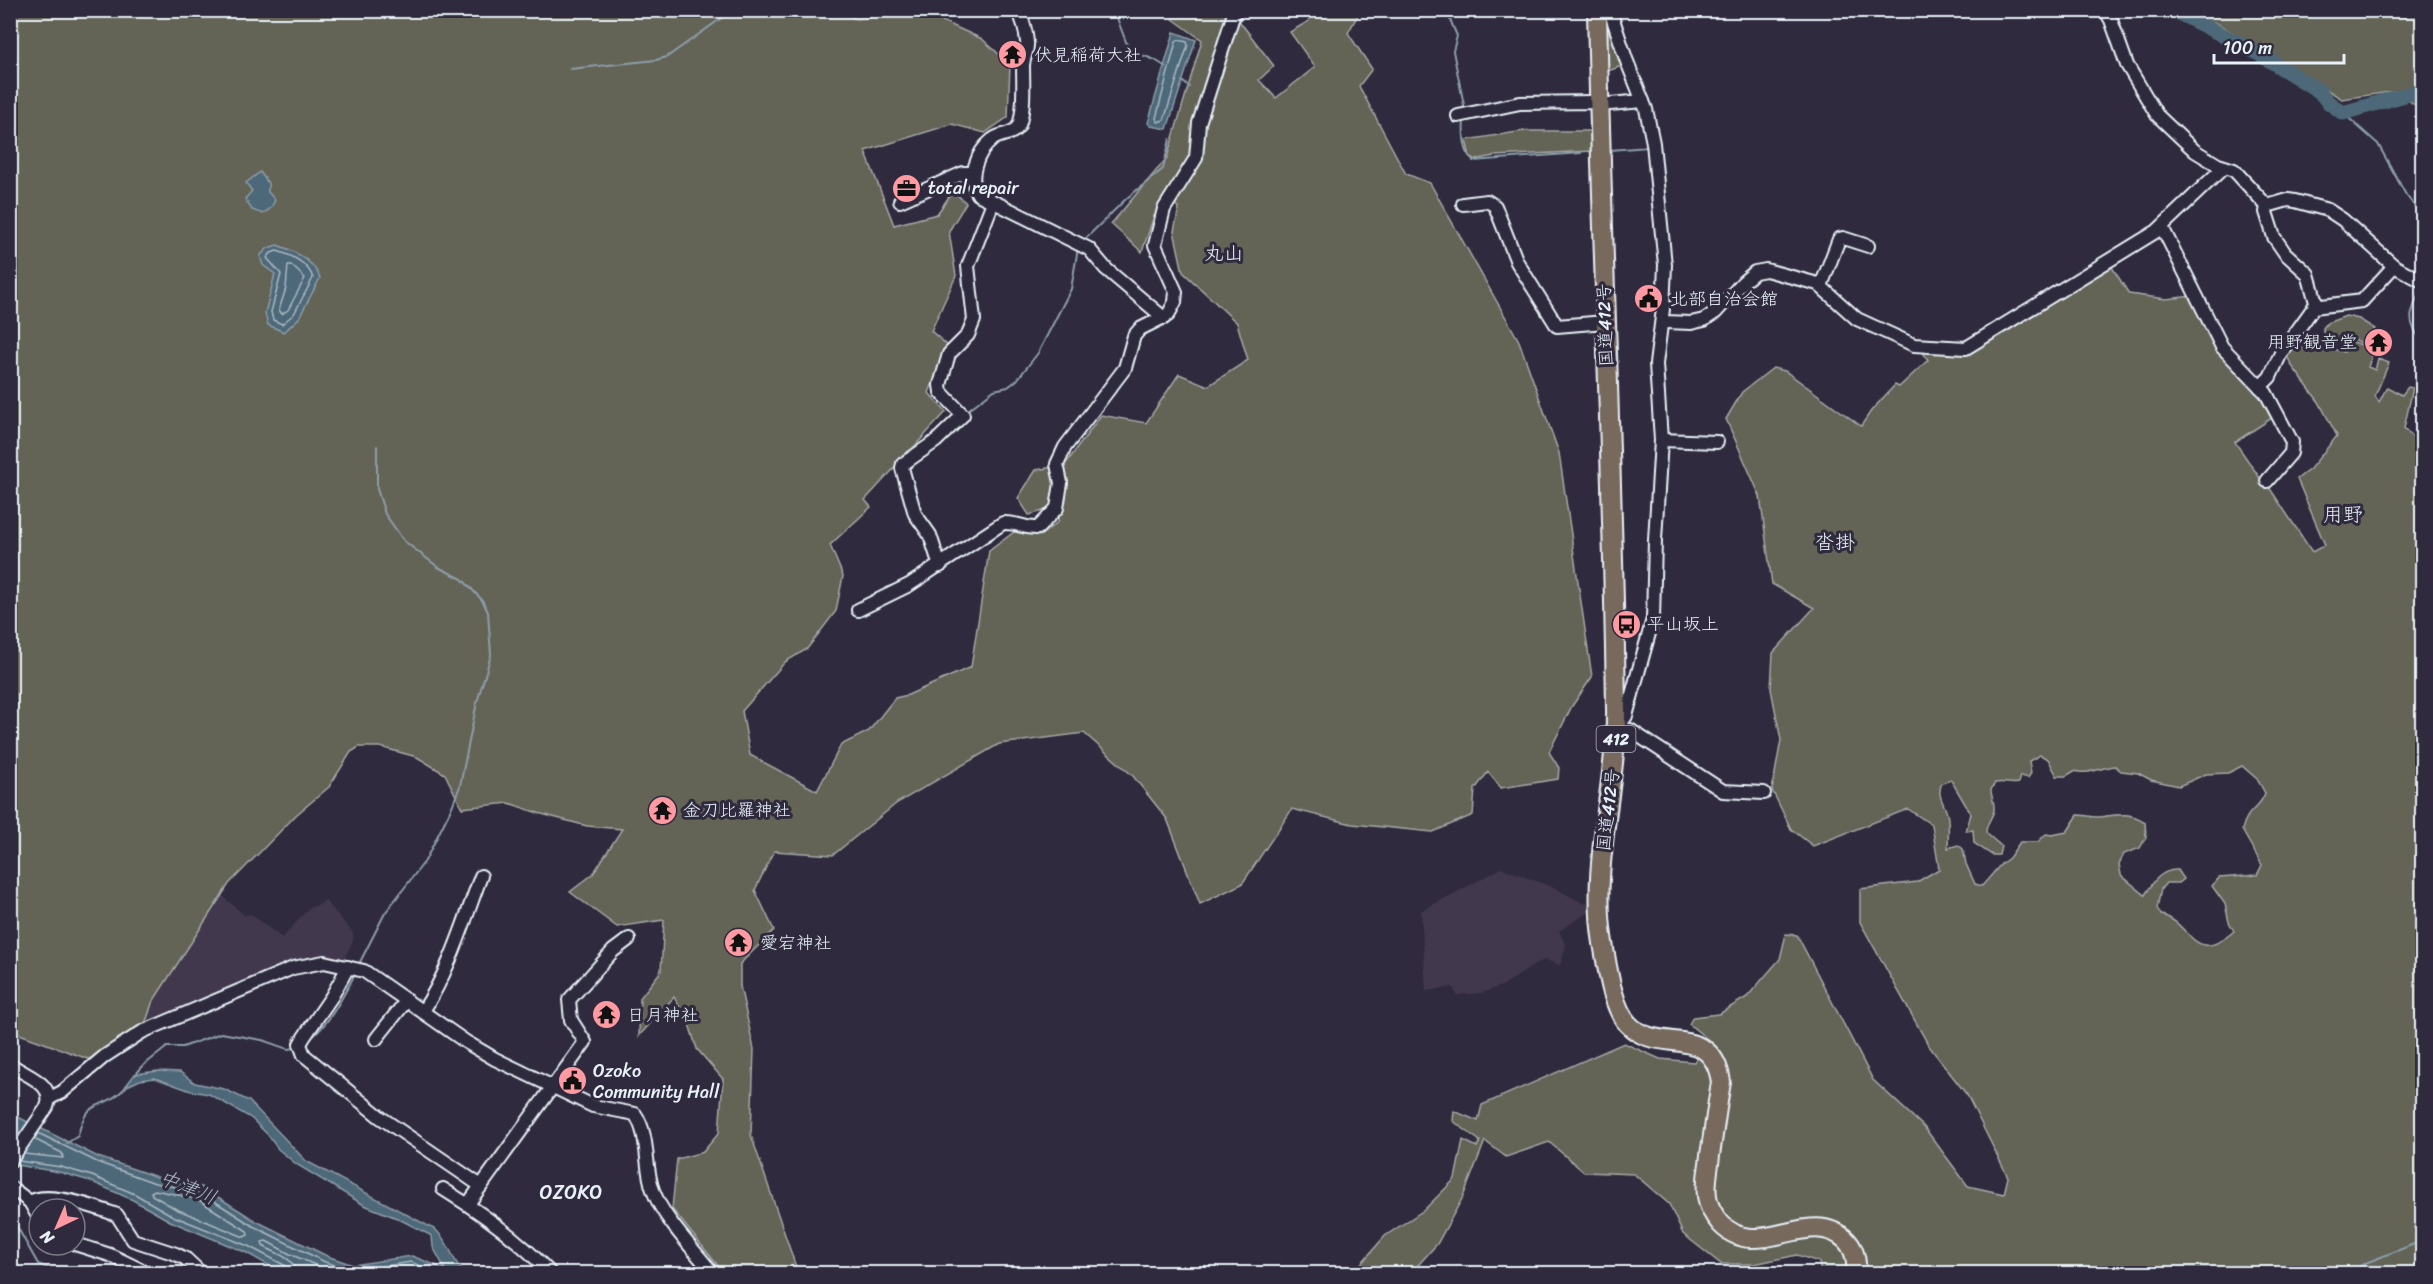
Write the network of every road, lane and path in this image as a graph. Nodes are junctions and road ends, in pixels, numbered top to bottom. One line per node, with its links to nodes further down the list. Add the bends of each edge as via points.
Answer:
1 (1018, 10): 10 (street, via 1027,44 1019,125 992,139)
2 (1235, 10): 21 (street, via 1199,123 1196,158 1164,209 1155,244 1176,292 1176,302)
3 (1597, 10): 7 (highway, 国道412号 / 412)
4 (1610, 10): 6 (street)
5 (2105, 10): 9 (street, via 2127,65 2157,115 2195,151)
6 (1642, 101): 7 (street); 22 (street, via 1653,143 1664,244)
7 (1599, 105): 8 (street, via 1520,103); 23 (highway, 国道412号 / 412)
8 (1462, 116)
9 (2223, 168): 14 (street, via 2234,170); 15 (street)
10 (972, 173): 11 (street, via 941,176); 12 (street, via 976,192)
11 (900, 201)
12 (993, 202): 21 (street, via 1089,249 1116,278); 28 (street, via 968,266 974,320 968,335 949,354 940,385 941,392 963,415 902,468 915,514 930,535)
13 (1463, 204): 23 (street, via 1487,201 1495,206 1516,262 1557,326)
14 (2267, 206): 17 (street, via 2288,200 2328,210); 20 (street, via 2274,237 2308,274)
15 (2162, 227): 19 (street, via 1966,348 1921,346 1895,337 1851,315); 24 (street, via 2222,347)
16 (1868, 246): 19 (street, via 1839,239)
17 (2394, 266): 18 (street); 20 (street, via 2362,301)
18 (2421, 281)
19 (1821, 286): 22 (street, via 1764,269 1743,282 1704,321)
20 (2317, 306): 24 (street, via 2307,314)
21 (1164, 318): 28 (street, via 1134,336 1125,368 1065,447 1057,464 1061,483 1057,508 1038,528 1004,523)
22 (1662, 319): 25 (street, via 1656,364)
23 (1605, 322): 30 (highway, 国道412号 / 412)
24 (2260, 387): 27 (street, via 2293,447)
25 (1661, 440): 26 (street); 30 (street, via 1653,619 1626,716)
26 (1717, 442)
27 (2267, 481)
28 (940, 566): 29 (street)
29 (858, 610)
30 (1617, 729): 31 (street, via 1630,730 1723,792); 53 (highway, 国道412号 / 412, via 1599,910 1619,1012 1627,1024 1644,1036 1699,1046 1715,1060 1721,1082 1707,1183 1709,1207 1716,1218 1732,1232 1751,1239 1828,1228 1850,1244)
31 (1764, 793)
32 (481, 876): 36 (street, via 435,994)
33 (629, 939): 39 (street, via 569,1000 571,1020 585,1042)
34 (348, 967): 35 (street, via 364,971); 40 (street, via 324,962 292,968 142,1032); 42 (street, via 300,1044 304,1054 380,1117)
35 (407, 1000): 36 (street); 37 (street)
36 (423, 1011): 39 (street, via 495,1059)
37 (381, 1037)
38 (10, 1064): 40 (street, via 41,1083 50,1094)
39 (555, 1086): 42 (street); 52 (street, via 593,1106 635,1114 641,1122 649,1178 659,1204)
40 (48, 1102): 41 (street)
41 (10, 1161)
42 (481, 1186): 46 (street)
43 (10, 1187): 45 (street)
44 (443, 1189): 46 (street)
45 (27, 1200)
46 (468, 1204): 51 (street, via 519,1242)
47 (87, 1206): 50 (street, via 117,1215 134,1240 176,1254)
48 (87, 1248): 49 (street)
49 (149, 1274)
50 (202, 1274)
51 (551, 1274)
52 (713, 1274)
53 (1856, 1274)

